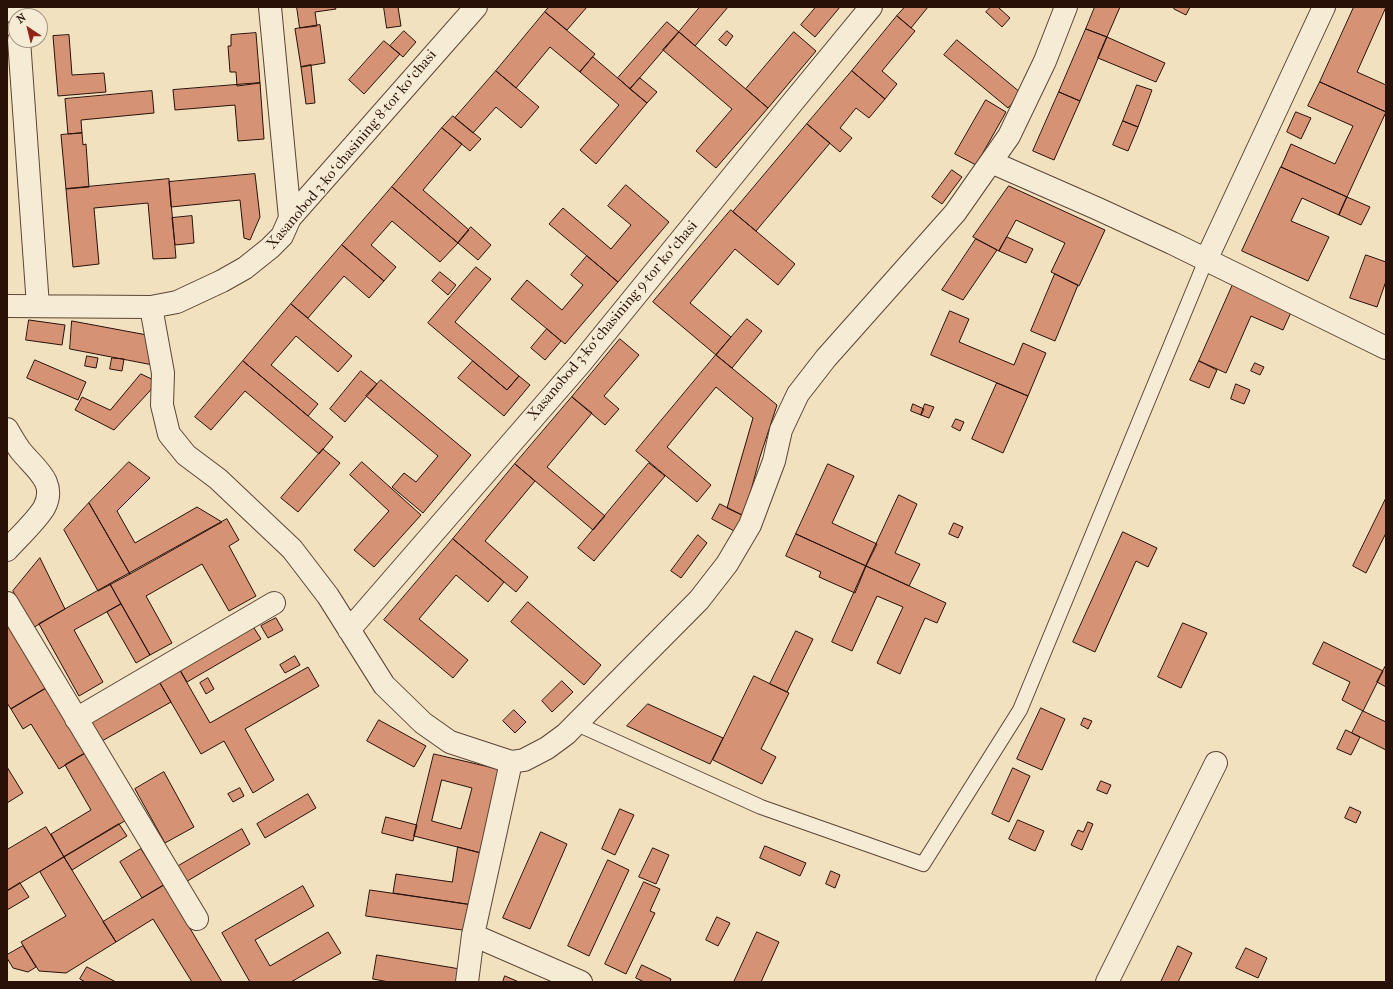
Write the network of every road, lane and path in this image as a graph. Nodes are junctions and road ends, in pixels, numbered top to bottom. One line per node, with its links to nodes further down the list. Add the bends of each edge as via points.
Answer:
1 (270, 7): 8 (street)
2 (476, 7): 8 (street, Xasanobod 3-koʻchasining 8-tor koʻchasi)
3 (871, 7): 18 (street, Xasanobod 3-koʻchasining 9-tor koʻchasi, via 580,364)
4 (1066, 7): 7 (street, via 1045,61 1009,136)
5 (1324, 7): 9 (street)
6 (20, 48): 11 (street)
7 (991, 162): 9 (street); 20 (street, via 955,213 826,358 798,394 781,430 774,461 750,525 727,564 699,600)
8 (290, 218): 12 (street, Xasanobod 3-koʻchasining 8-tor koʻchasi, via 282,236 245,268 177,302)
9 (1206, 260): 13 (street); 20 (lane, via 1020,710 923,864 761,807)
10 (7, 306): 11 (street, Xasanobod 3-koʻchasining 8-tor koʻchasi)
11 (38, 306): 12 (street, Xasanobod 3-koʻchasining 8-tor koʻchasi)
12 (151, 306): 18 (street, via 164,373 162,405 169,434 186,455 218,479 292,549 328,596)
13 (1386, 348)
14 (7, 429): 15 (street, via 46,481 49,490 43,509)
15 (7, 550)
16 (274, 602): 19 (street)
17 (7, 603): 19 (street)
18 (349, 630): 21 (street, via 384,685 423,723 450,742)
19 (76, 719): 23 (street)
20 (576, 724): 21 (street, via 547,748 524,760)
21 (511, 762): 24 (street)
22 (1216, 763): 27 (street)
23 (197, 920)
24 (473, 935): 25 (street); 26 (street)
25 (467, 982)
26 (580, 982)
27 (1107, 982)

